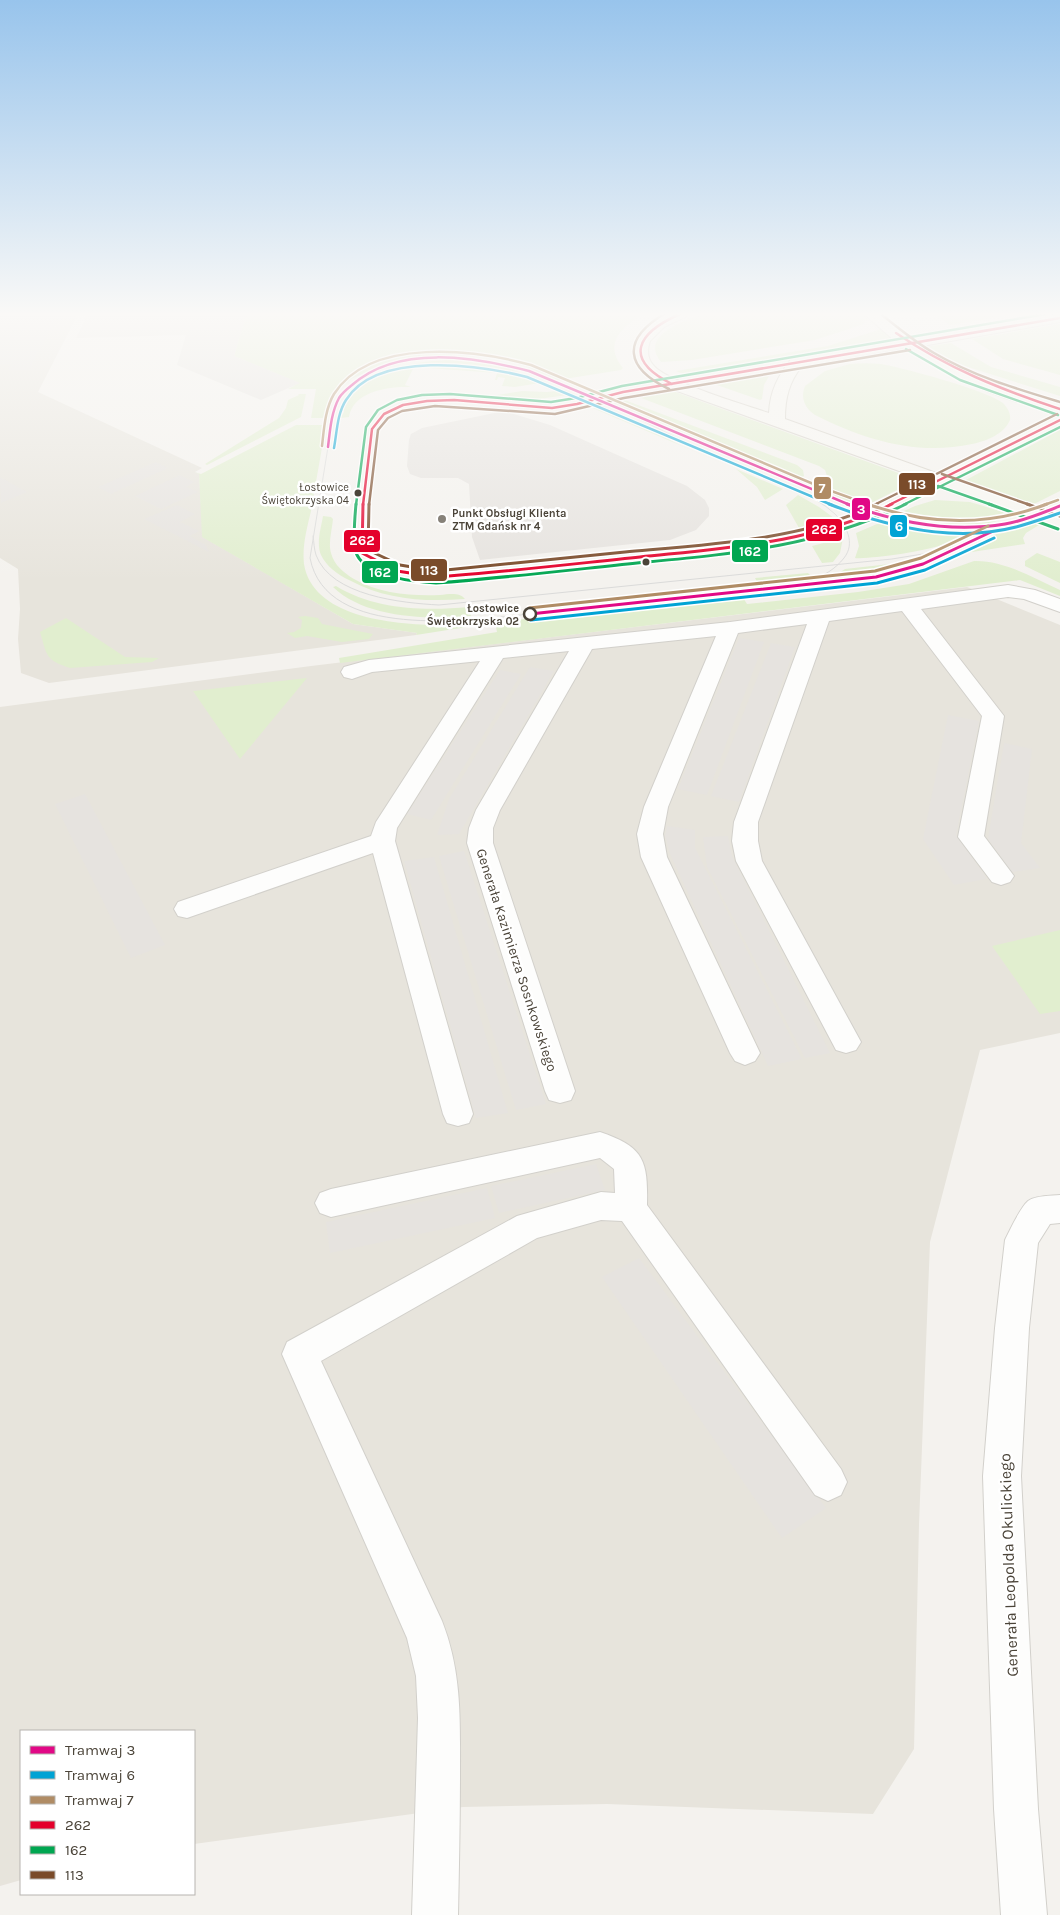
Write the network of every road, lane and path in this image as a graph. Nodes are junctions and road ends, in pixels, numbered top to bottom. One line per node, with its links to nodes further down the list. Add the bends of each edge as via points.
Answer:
1 (726, 403): 6 (main road)
2 (778, 403): 6 (main road)
3 (1043, 403): 4 (main road)
4 (1060, 409)
5 (1060, 420): 7 (main road)
6 (777, 422): 7 (main road)
7 (940, 480): 8 (main road)
8 (1060, 524)
9 (907, 604): 10 (street, via 1008,591 1028,594); 11 (street); 17 (street, via 993,716 971,837)
10 (1060, 606)
11 (820, 616): 12 (street); 19 (street, via 746,822 745,841 749,861)
12 (730, 628): 13 (street); 20 (street, via 656,807 650,834 654,857)
13 (584, 644): 14 (street); 21 (street, Generała Kazimierza Sosnkowskiego, via 488,810 481,828 480,843)
14 (496, 653): 15 (street, via 369,666); 16 (street, via 385,828)
15 (352, 672)
16 (382, 841): 18 (street); 22 (street)
17 (1001, 876)
18 (187, 909)
19 (846, 1042)
20 (745, 1053)
21 (560, 1092)
22 (458, 1114)
23 (331, 1203): 24 (street, via 600,1145 623,1155 631,1171)
24 (631, 1208): 26 (street); 27 (street, via 601,1206 529,1226 300,1354 427,1636 437,1676)
25 (1060, 1209): 28 (street, Generała Leopolda Okulickiego, via 1040,1211 1022,1240 1012,1328 1002,1476)
26 (828, 1482)
27 (435, 1915)
28 (1024, 1915)

